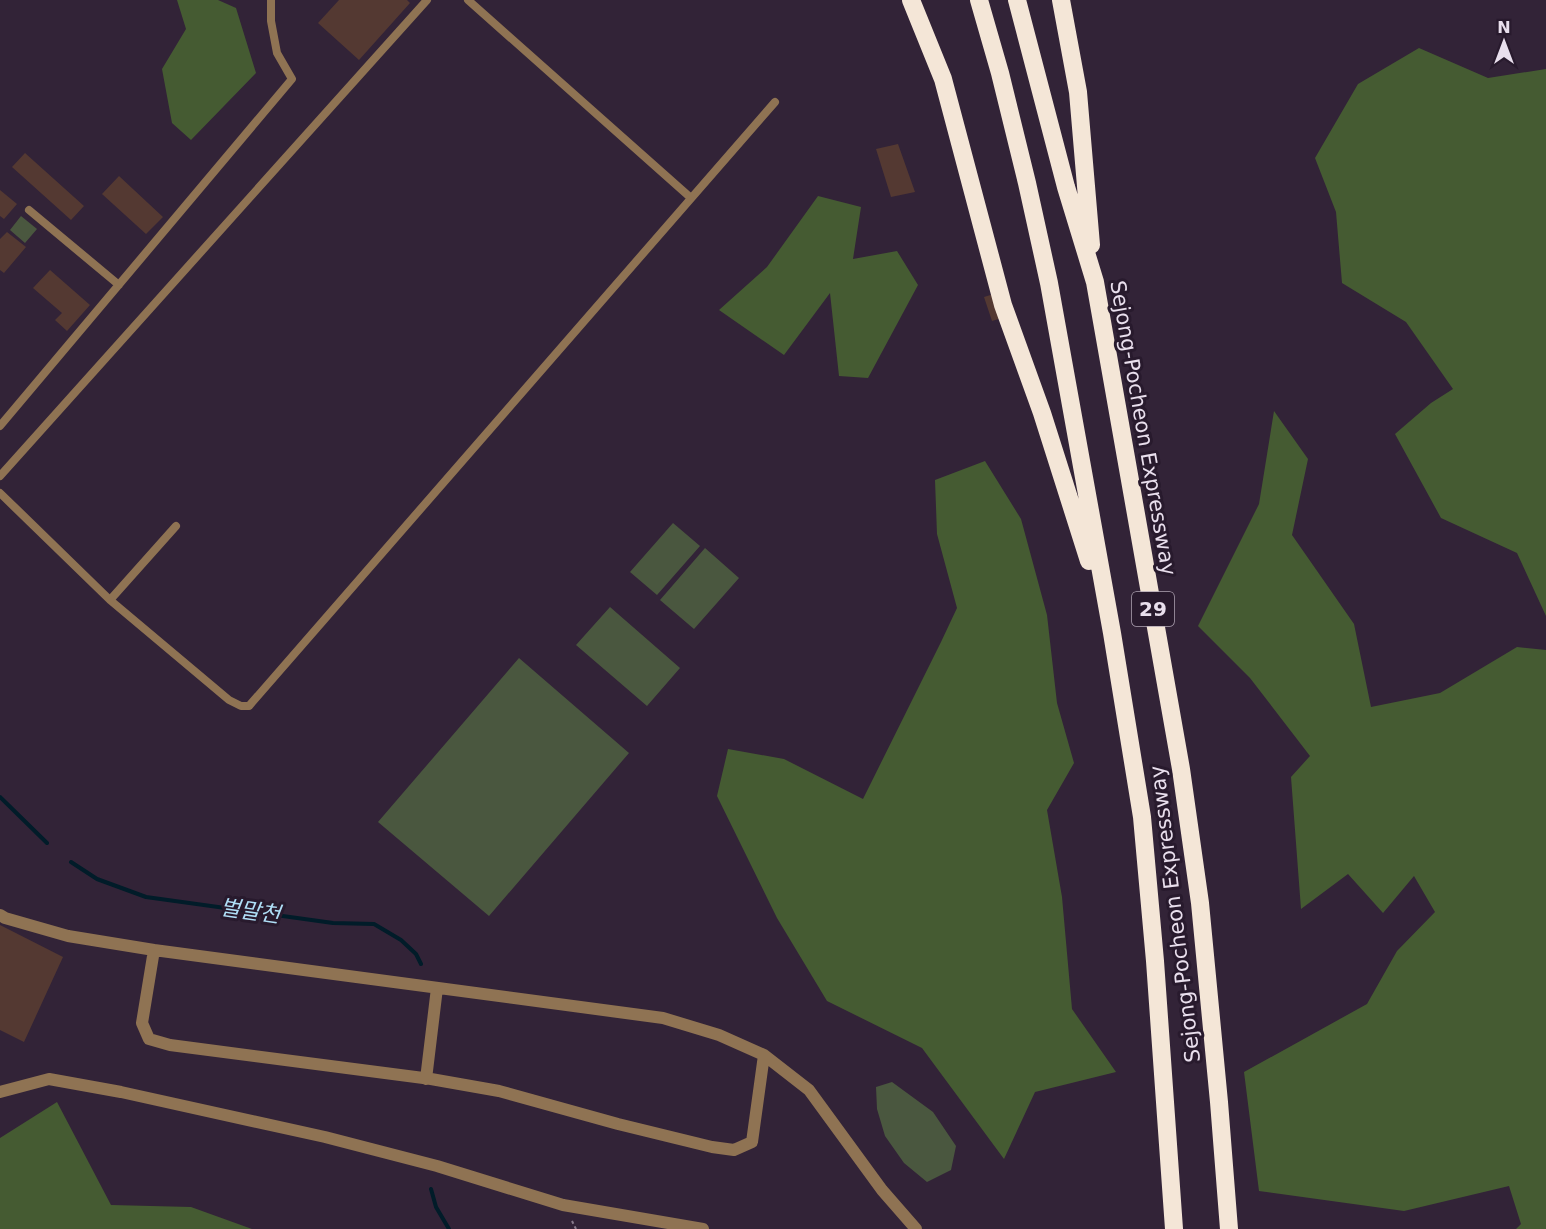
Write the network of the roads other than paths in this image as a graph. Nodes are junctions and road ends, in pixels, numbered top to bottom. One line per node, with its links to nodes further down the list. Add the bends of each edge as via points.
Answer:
1 (271, 0): 12 (lane, via 277,53 292,79)
2 (427, 0): 14 (lane)
3 (468, 0): 9 (lane)
4 (911, 0): 18 (highway, via 944,79 1003,304)
5 (979, 0): 18 (highway, Sejong-Pocheon Expressway / 29, via 1049,283)
6 (1017, 0): 11 (highway, Sejong-Pocheon Expressway / 29)
7 (1061, 0): 11 (highway, via 1078,92)
8 (776, 102): 9 (lane)
9 (691, 198): 17 (lane, via 249,706 229,700)
10 (29, 210): 12 (lane)
11 (1095, 282): 28 (highway, Sejong-Pocheon Expressway / 29, via 1181,770 1200,903)
12 (119, 285): 13 (lane)
13 (0, 426)
14 (0, 476)
15 (0, 493): 17 (lane)
16 (176, 526): 17 (lane)
17 (110, 600)
18 (1112, 633): 27 (highway, Sejong-Pocheon Expressway / 29, via 1142,817)
19 (0, 915): 20 (street, via 68,936)
20 (154, 950): 21 (street); 23 (street, via 142,1023 149,1039)
21 (437, 988): 22 (street, via 663,1018 720,1035); 23 (street)
22 (764, 1055): 23 (street, via 752,1142 734,1150 618,1124 499,1091); 26 (street, via 809,1090 882,1190)
23 (426, 1079)
24 (0, 1092): 25 (street, via 49,1079 121,1092 325,1137 564,1205)
25 (703, 1229)
26 (916, 1229)
27 (1174, 1229)
28 (1229, 1229)

